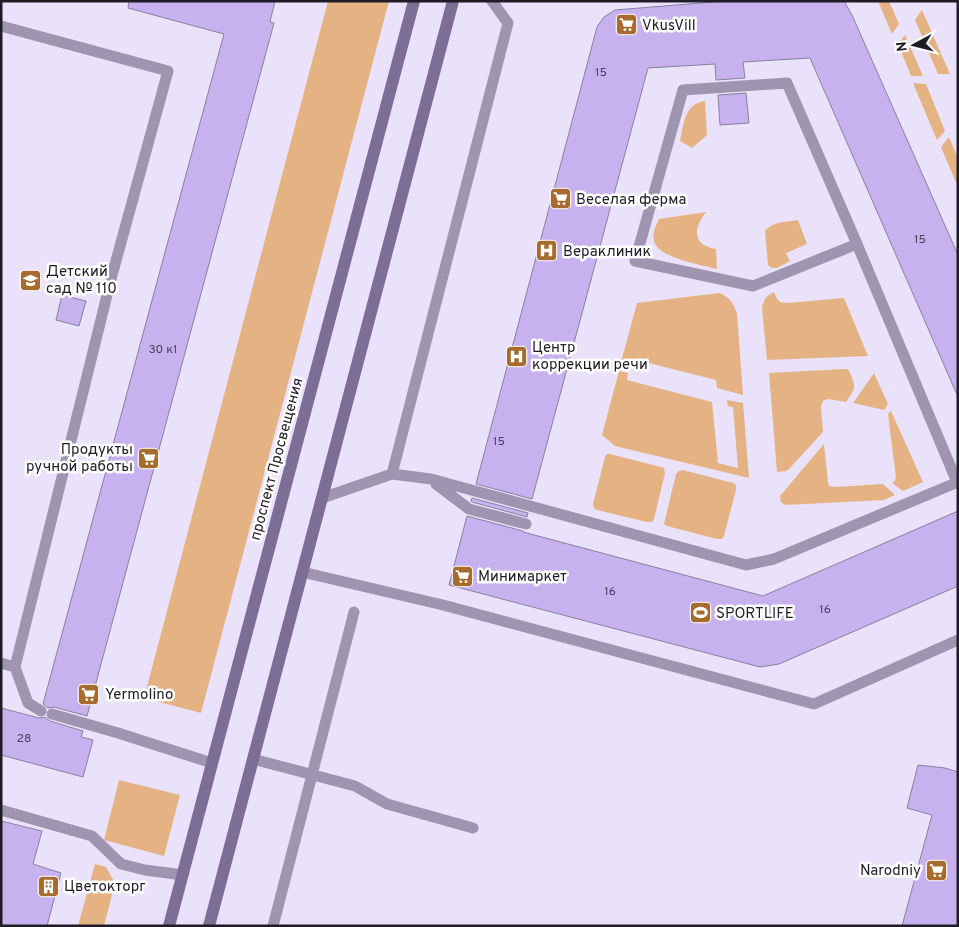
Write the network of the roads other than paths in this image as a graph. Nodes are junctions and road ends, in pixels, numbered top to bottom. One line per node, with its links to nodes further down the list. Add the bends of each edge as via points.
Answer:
1 (414, 1): 17 (main road, проспект Просвещения)
2 (453, 1): 9 (main road)
3 (492, 1): 6 (lane, via 508,23)
4 (1, 26): 15 (lane, via 168,71 111,279)
5 (857, 244): 5 (lane, via 787,83 683,90 635,260 753,286); 8 (lane)
6 (392, 474): 7 (lane); 9 (lane)
7 (431, 479): 8 (lane, via 746,565 774,559); 10 (lane, via 469,509)
8 (958, 482)
9 (322, 498): 11 (main road)
10 (526, 524)
11 (302, 572): 13 (lane, via 444,605 814,704); 16 (main road)
12 (354, 612): 18 (lane)
13 (958, 640)
14 (1, 663): 15 (lane)
15 (15, 667): 17 (lane, via 28,703 47,712)
16 (253, 759): 18 (lane); 23 (main road)
17 (212, 763): 21 (main road, проспект Просвещения)
18 (312, 775): 20 (lane, via 355,786 387,804); 24 (lane)
19 (1, 810): 21 (lane, via 92,836 120,864)
20 (473, 828)
21 (182, 876): 22 (main road, проспект Просвещения)
22 (169, 926)
23 (209, 926)
24 (273, 926)

